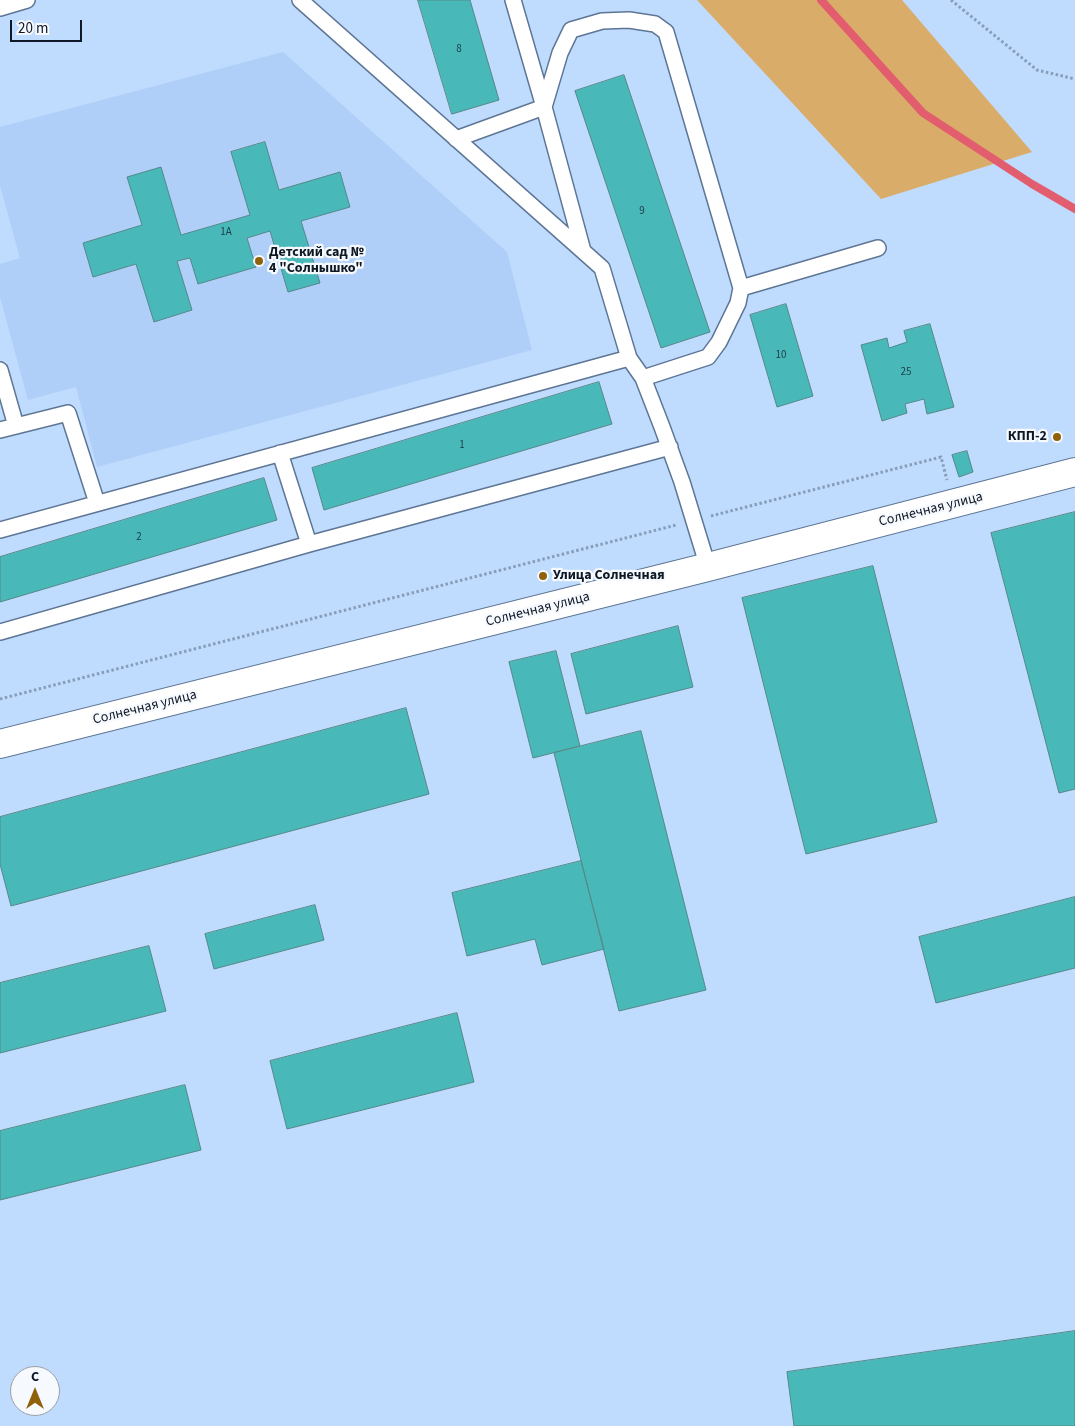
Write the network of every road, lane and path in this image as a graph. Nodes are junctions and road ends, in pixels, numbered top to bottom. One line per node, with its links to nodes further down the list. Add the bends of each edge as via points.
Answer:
1 (27, 0): 5 (lane)
2 (300, 0): 8 (lane)
3 (513, 0): 7 (lane)
4 (951, 0): 6 (path, via 1038,70)
5 (0, 8)
6 (1075, 79)
7 (544, 107): 8 (lane); 10 (lane); 11 (lane, via 560,53 572,30 602,21 629,20 655,24 666,32)
8 (456, 139): 10 (lane)
9 (878, 248): 11 (lane)
10 (583, 251): 12 (lane, via 602,268)
11 (741, 288): 14 (lane, via 727,326 708,356)
12 (628, 358): 14 (lane); 18 (lane)
13 (0, 370): 15 (lane)
14 (643, 378): 17 (lane)
15 (16, 426): 16 (lane); 20 (lane, via 68,412)
16 (0, 430)
17 (670, 447): 22 (lane); 24 (lane)
18 (280, 453): 20 (lane); 24 (lane)
19 (1075, 472): 21 (street, Солнечная улица)
20 (96, 503): 23 (lane)
21 (953, 505): 22 (path, via 941,457); 25 (street, Солнечная улица)
22 (694, 521): 25 (lane); 27 (path)
23 (0, 530)
24 (309, 544): 26 (lane)
25 (708, 567): 28 (street, Солнечная улица)
26 (0, 632)
27 (0, 699)
28 (0, 744)

